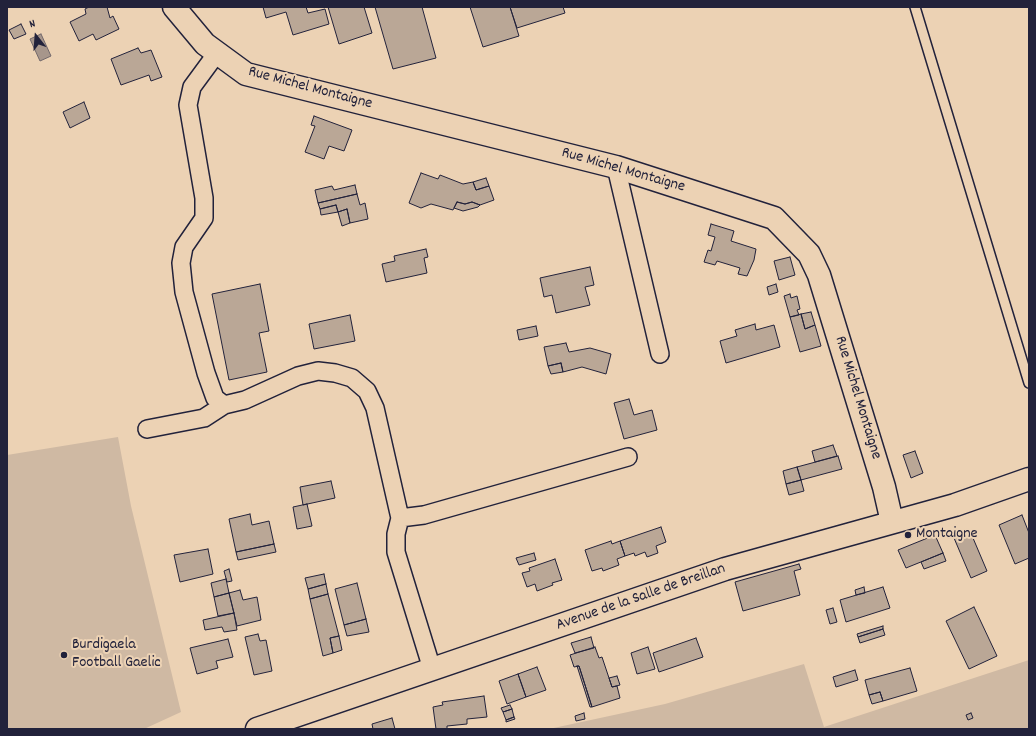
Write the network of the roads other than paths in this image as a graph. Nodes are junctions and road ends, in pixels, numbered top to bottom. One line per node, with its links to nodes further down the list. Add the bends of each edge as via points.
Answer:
1 (174, 7): 3 (street, Rue Michel Montaigne, via 205,44)
2 (915, 7): 6 (lane)
3 (217, 53): 4 (street, Rue Michel Montaigne, via 246,74); 7 (street, via 190,93 188,105 204,198 204,218 184,247 181,262 184,292 206,373 215,398)
4 (616, 167): 5 (street); 12 (street, Rue Michel Montaigne, via 774,218 809,254 820,276 884,487)
5 (660, 354)
6 (1029, 383)
7 (224, 405): 8 (street, via 204,418); 11 (street, via 245,400 298,376 318,371 352,378 367,390 375,408)
8 (147, 429)
9 (628, 457): 11 (street, via 424,515)
10 (1029, 479): 12 (street, Avenue de la Salle de Breillan, via 981,497)
11 (400, 518): 13 (street, via 396,534 396,552)
12 (892, 522): 13 (street, Avenue de la Salle de Breillan, via 725,569)
13 (432, 669): 14 (street, Avenue de la Salle de Breillan)
14 (256, 729)

